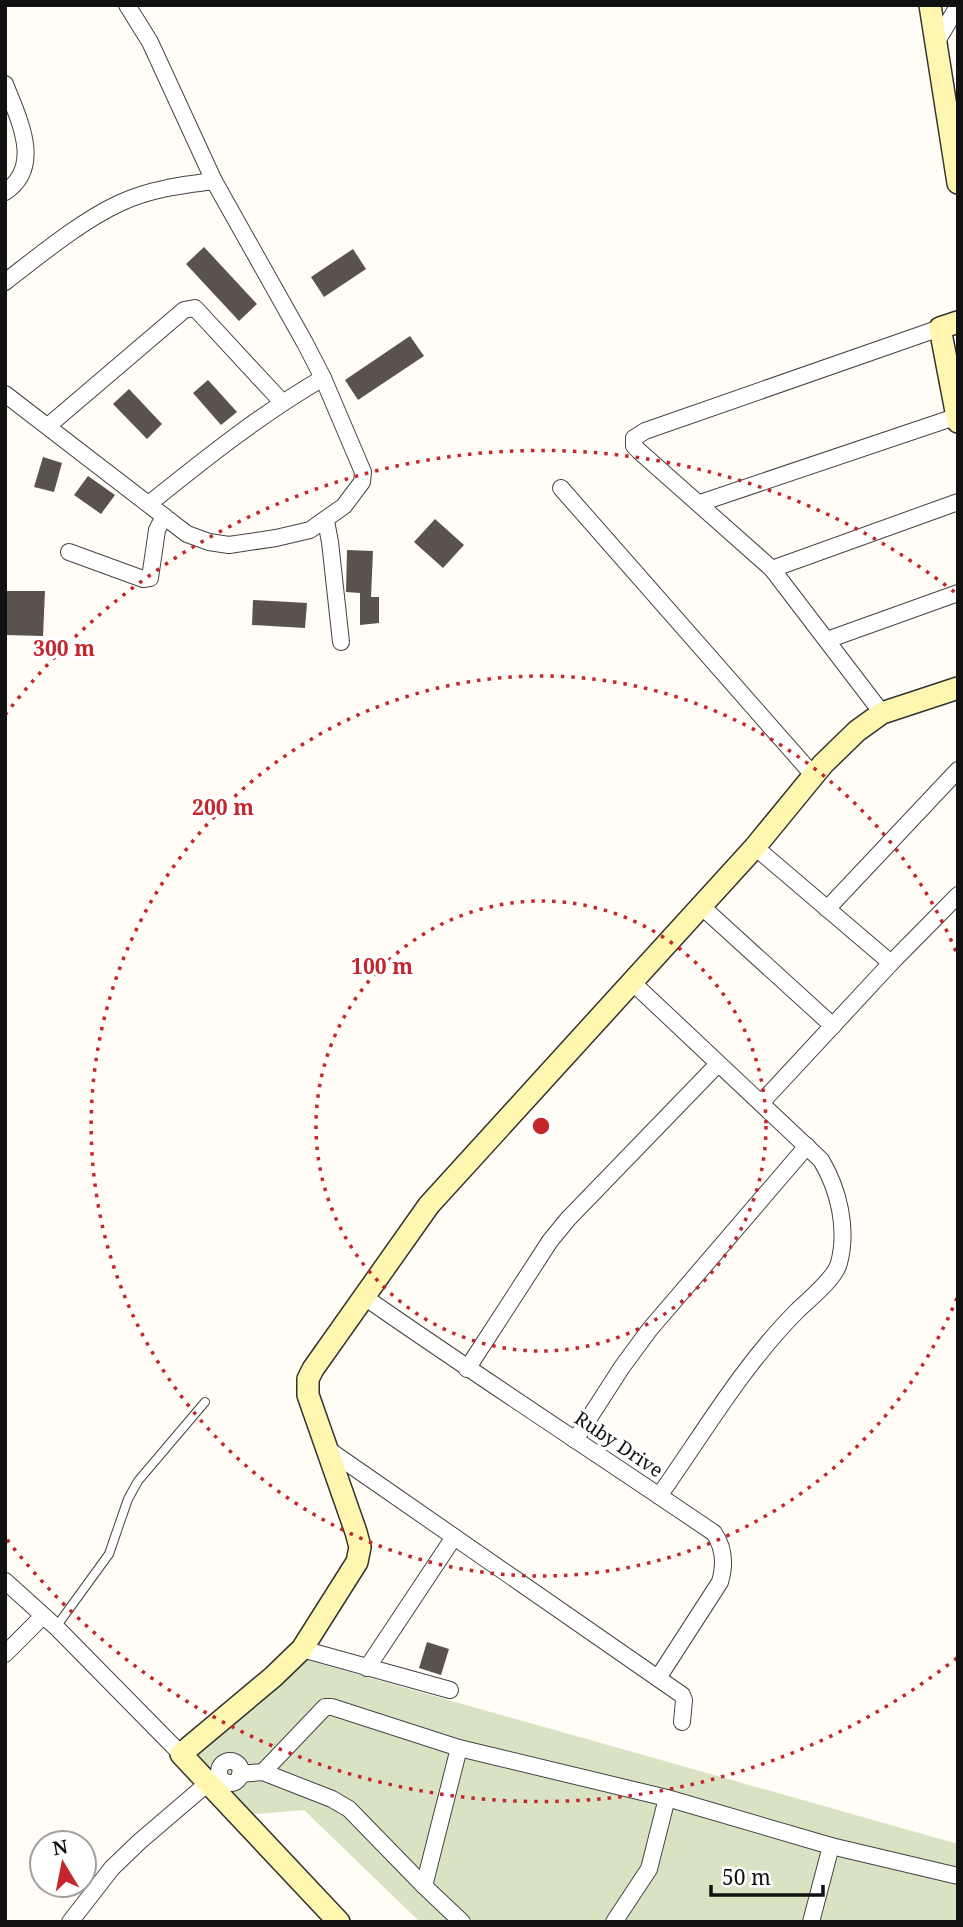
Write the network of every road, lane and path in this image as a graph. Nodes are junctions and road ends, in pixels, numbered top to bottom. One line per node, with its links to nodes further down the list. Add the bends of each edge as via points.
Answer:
1 (127, 5): 6 (street, via 161,64)
2 (930, 5): 4 (street)
3 (958, 6): 4 (street)
4 (936, 43): 7 (street)
5 (5, 84): 8 (street, via 25,138 26,157 23,171)
6 (214, 181): 9 (street, via 153,191 120,203); 11 (street)
7 (958, 183)
8 (5, 192)
9 (5, 282)
10 (949, 325): 14 (street); 20 (street, via 638,434 634,446)
11 (323, 378): 13 (street); 22 (street, via 363,472 362,482 344,506)
12 (5, 394): 16 (street)
13 (282, 402): 16 (street, via 191,307); 19 (street)
14 (957, 416): 15 (street); 20 (street)
15 (958, 422)
16 (48, 426): 19 (street)
17 (562, 488): 31 (street)
18 (958, 502): 24 (street)
19 (150, 503): 21 (street)
20 (700, 503): 24 (street)
21 (164, 516): 22 (street, via 187,534 229,544 310,530); 23 (street, via 157,530 150,578)
22 (326, 521): 27 (street)
23 (69, 552)
24 (772, 569): 26 (street)
25 (958, 593): 26 (street)
26 (827, 640): 29 (street)
27 (341, 642)
28 (958, 688): 29 (street)
29 (882, 713): 31 (street, via 857,731)
30 (958, 770): 35 (street)
31 (814, 776): 32 (street)
32 (755, 847): 34 (street); 35 (street)
33 (958, 895): 36 (street)
34 (700, 905): 37 (street); 38 (street)
35 (827, 909): 36 (street)
36 (891, 963): 38 (street)
37 (632, 982): 39 (street); 42 (street, via 429,1205)
38 (833, 1026): 40 (street)
39 (717, 1065): 40 (street); 43 (street, via 568,1219)
40 (761, 1102): 41 (street)
41 (807, 1146): 45 (street, via 650,1329); 47 (street, via 826,1168 839,1200 842,1248 838,1267 766,1345)
42 (363, 1296): 43 (street, Ruby Drive); 46 (street, via 308,1378 308,1395)
43 (467, 1369): 45 (street, Ruby Drive)
44 (205, 1402): 50 (lane, via 138,1481 109,1554)
45 (575, 1440): 47 (street, Ruby Drive)
46 (326, 1448): 48 (street); 51 (street, via 360,1547 357,1562)
47 (659, 1496): 54 (street, Ruby Drive, via 714,1534 722,1547 723,1562 720,1583)
48 (454, 1537): 53 (street); 54 (street)
49 (5, 1581): 50 (street)
50 (49, 1622): 52 (street); 58 (street)
51 (302, 1649): 53 (street); 58 (street)
52 (5, 1654)
53 (368, 1668): 55 (street)
54 (658, 1678): 56 (street, via 682,1695)
55 (450, 1690)
56 (682, 1722)
57 (459, 1748): 59 (street, via 325,1707); 61 (street); 64 (street)
58 (181, 1754): 60 (street)
59 (263, 1772): 60 (street, via 240,1774 235,1763 223,1764); 64 (street, via 349,1808)
60 (216, 1786): 65 (street, via 139,1842); 66 (street)
61 (667, 1798): 62 (street); 68 (street, via 649,1870)
62 (831, 1846): 63 (street); 69 (street)
63 (958, 1876)
64 (424, 1886): 67 (street)
65 (70, 1922)
66 (339, 1922)
67 (462, 1922)
68 (614, 1922)
69 (811, 1922)

